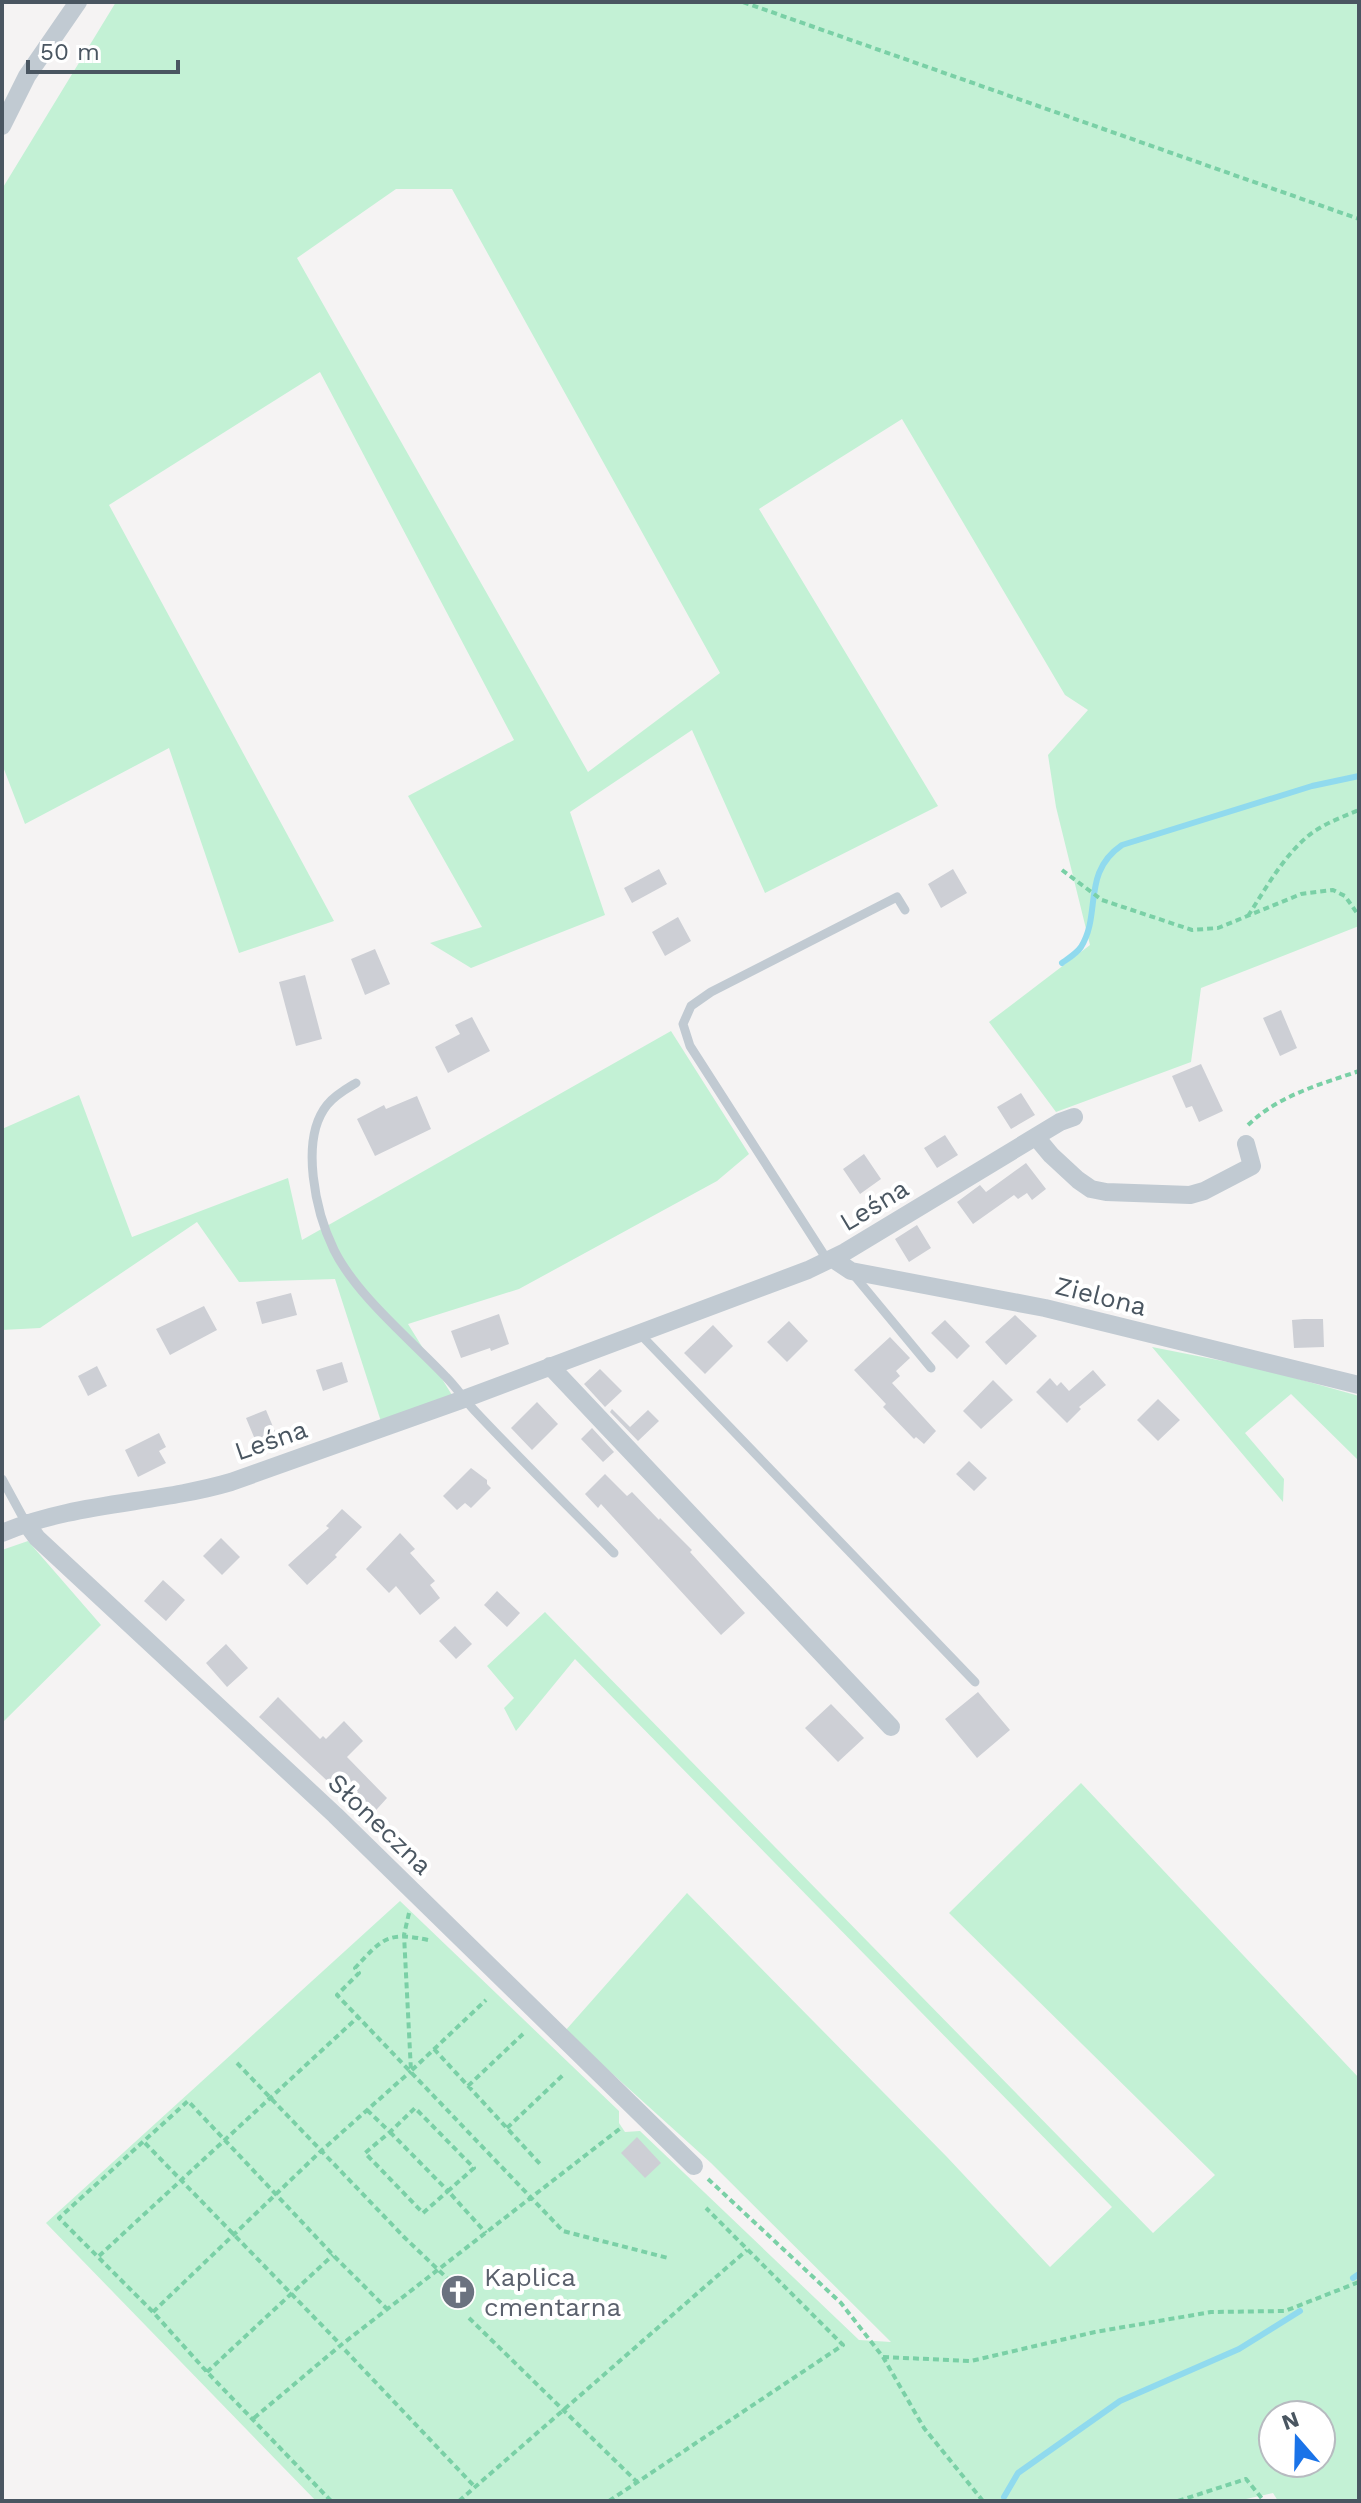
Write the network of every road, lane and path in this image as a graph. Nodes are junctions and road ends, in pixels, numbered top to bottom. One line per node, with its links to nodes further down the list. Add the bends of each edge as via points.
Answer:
1 (78, 2): 3 (street, via 27,76)
2 (743, 2): 4 (path)
3 (2, 126)
4 (1359, 219)
5 (1359, 810): 9 (path, via 1309,835 1285,860)
6 (1062, 870): 9 (path, via 1098,897 1192,930)
7 (905, 910): 15 (lane, via 897,897 711,992 691,1006 683,1024 690,1046)
8 (1359, 916): 9 (path, via 1345,896 1333,890 1301,894)
9 (1248, 917)
10 (1359, 1071): 13 (path, via 1285,1097 1261,1112)
11 (356, 1083): 21 (lane, via 326,1106 314,1134 313,1174 324,1223 348,1271)
12 (1074, 1117): 14 (street, Leśna)
13 (1246, 1136): 14 (street, via 1252,1166 1204,1191 1184,1195 1091,1189)
14 (1036, 1137): 15 (street, Leśna)
15 (831, 1260): 16 (street, Zielona); 17 (street, Leśna)
16 (851, 1271): 19 (lane); 20 (street, Zielona, via 1045,1308)
17 (639, 1333): 18 (street, Leśna); 26 (lane)
18 (550, 1366): 21 (street, Leśna); 27 (street)
19 (931, 1368)
20 (1359, 1385)
21 (464, 1399): 23 (street, Leśna, via 221,1485); 25 (lane)
22 (2, 1479): 23 (lane)
23 (26, 1523): 24 (street, Leśna); 48 (street, Słoneczna)
24 (2, 1533)
25 (614, 1553)
26 (975, 1682)
27 (891, 1727)
28 (410, 1911): 29 (path)
29 (404, 1935): 30 (path); 32 (path, via 380,1941 337,1995); 36 (path)
30 (428, 1940)
31 (486, 2000): 34 (path)
32 (358, 2017): 36 (path); 39 (path)
33 (523, 2034): 38 (path)
34 (434, 2049): 36 (path); 38 (path)
35 (237, 2063): 39 (path)
36 (411, 2071): 40 (path); 52 (path)
37 (563, 2075): 42 (path)
38 (468, 2086): 42 (path)
39 (270, 2097): 44 (path); 46 (path)
40 (367, 2110): 43 (path); 46 (path)
41 (622, 2127): 52 (path)
42 (507, 2128): 47 (path)
43 (390, 2132): 50 (path); 50 (path, via 365,2153 423,2213); 50 (path, via 415,2108 474,2168)
44 (225, 2139): 45 (path, via 188,2101); 49 (path); 51 (path)
45 (144, 2142): 49 (path); 58 (path, via 59,2218)
46 (321, 2151): 51 (path); 60 (path)
47 (540, 2164)
48 (694, 2166): 68 (path, via 841,2303)
49 (180, 2180): 55 (path); 58 (path)
50 (448, 2191): 54 (path)
51 (276, 2194): 55 (path); 57 (path)
52 (531, 2197): 54 (path); 59 (path, via 563,2231)
53 (706, 2208): 56 (path)
54 (486, 2233): 60 (path)
55 (233, 2235): 63 (path); 65 (path)
56 (747, 2250): 70 (path); 72 (path, via 843,2345)
57 (333, 2255): 63 (path); 64 (path)
58 (99, 2256): 65 (path)
59 (668, 2258)
60 (438, 2270): 61 (path); 64 (path)
61 (450, 2281)
62 (1359, 2282): 68 (path, via 1285,2311 1211,2312 971,2361)
63 (291, 2295): 67 (path); 69 (path)
64 (387, 2309): 67 (path)
65 (153, 2312): 69 (path)
66 (469, 2318): 70 (path)
67 (343, 2347): 71 (path); 73 (path)
68 (883, 2357): 77 (path, via 924,2428)
69 (207, 2372): 71 (path)
70 (563, 2410): 72 (path); 73 (path)
71 (253, 2418): 74 (path)
72 (637, 2482): 76 (path)
73 (475, 2487): 75 (path)
74 (331, 2501)
75 (459, 2501)
76 (609, 2501)
77 (983, 2501)
78 (1178, 2501): 79 (path, via 1246,2479)
79 (1264, 2501)

